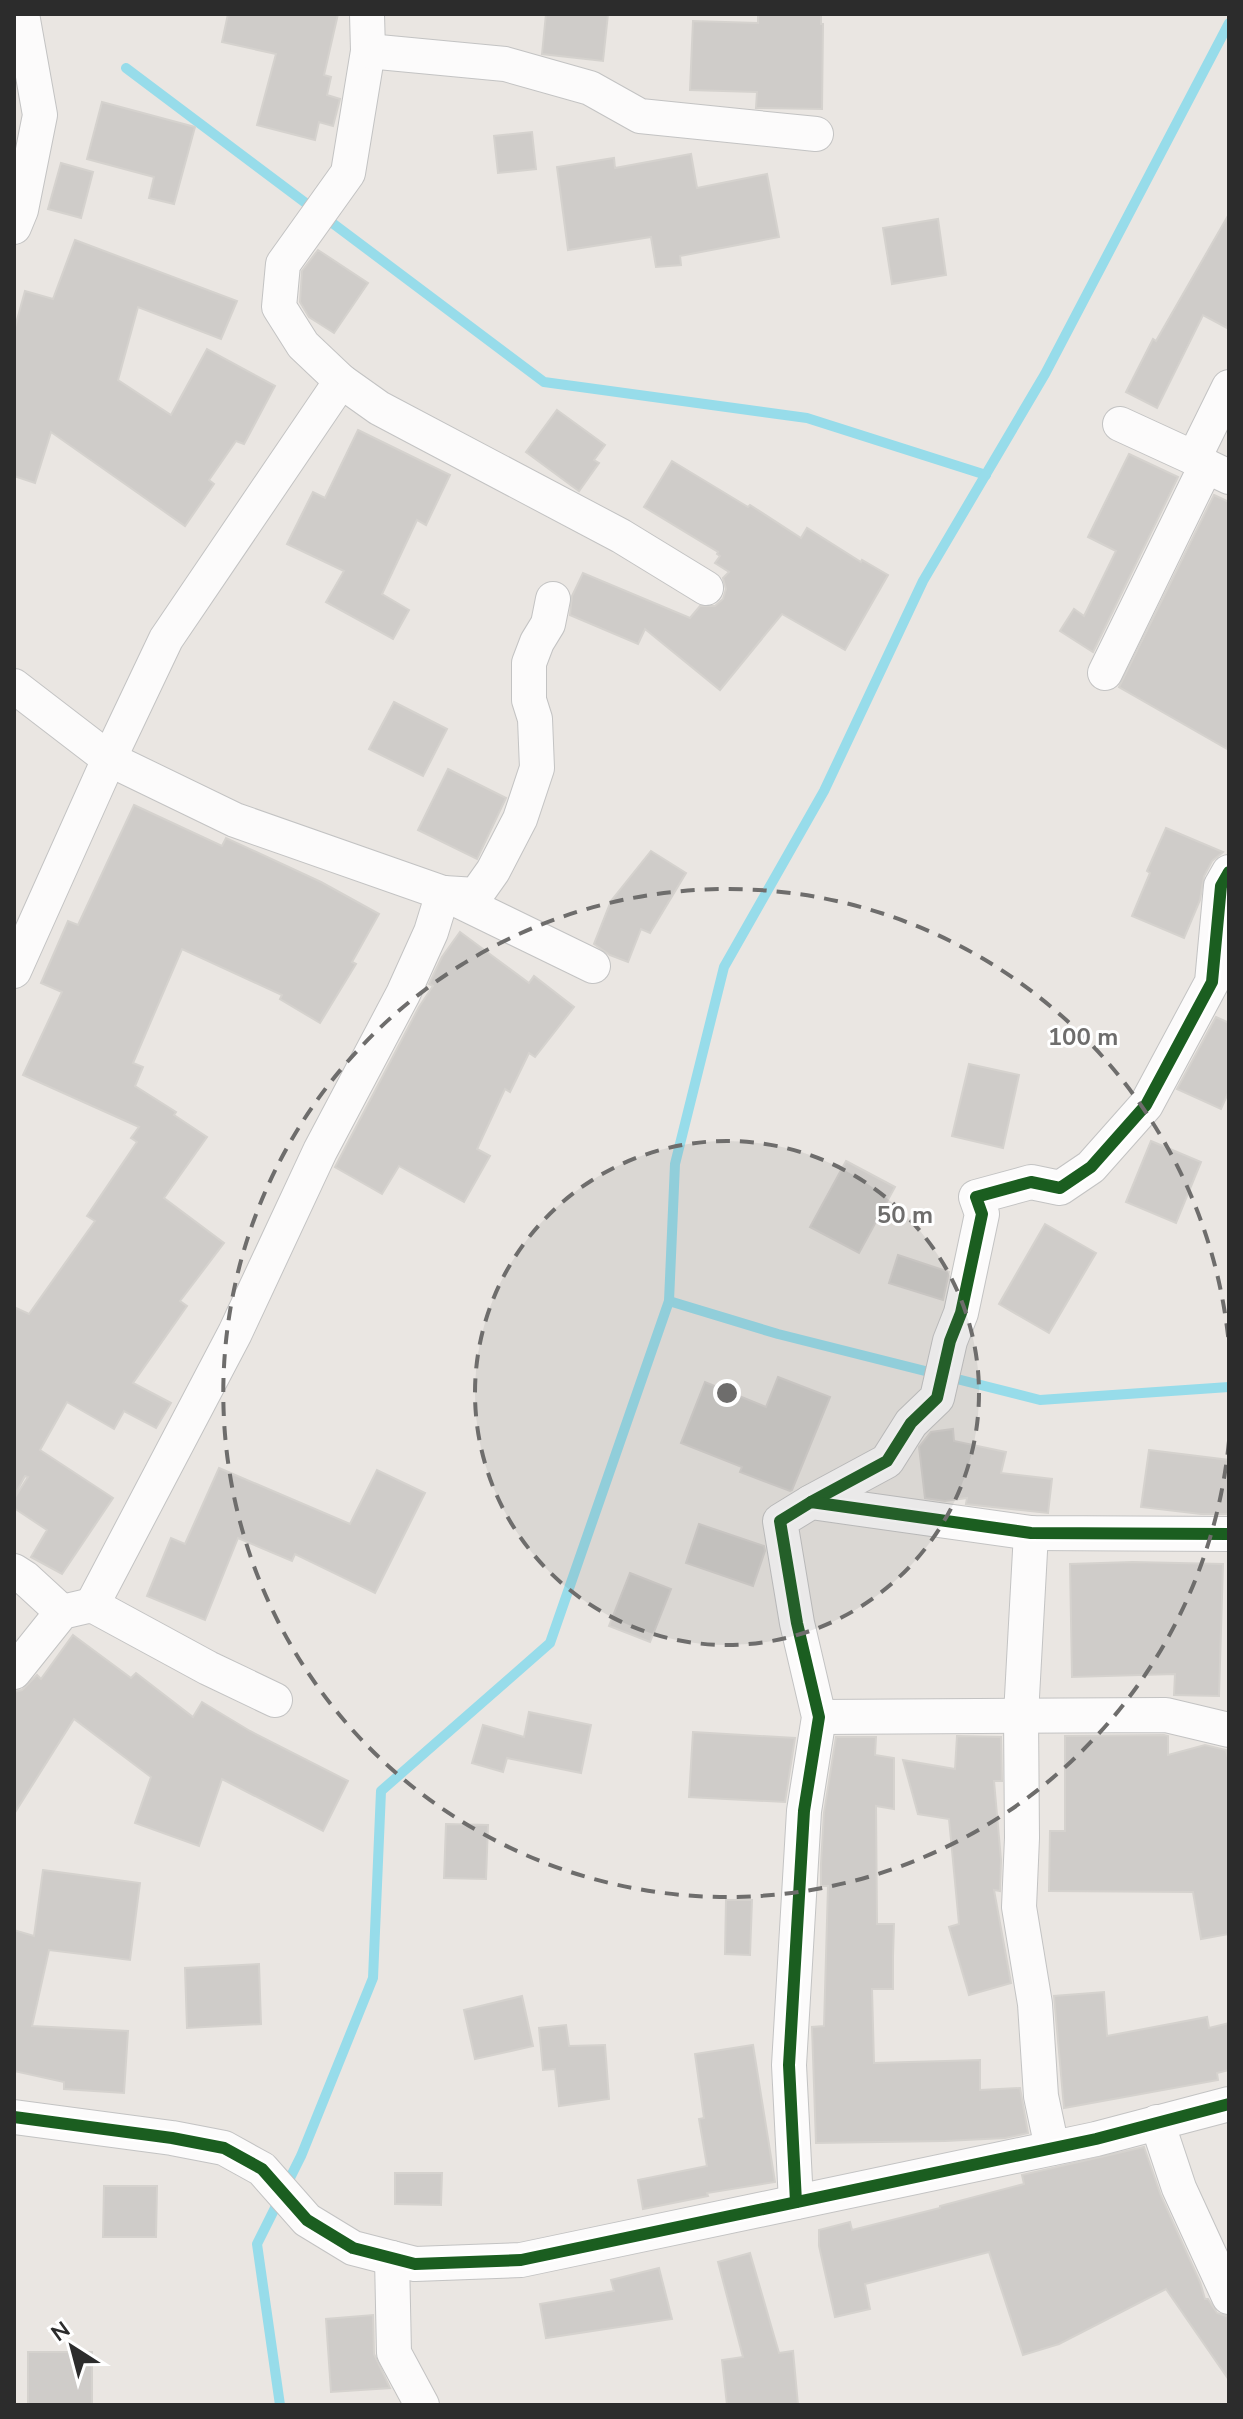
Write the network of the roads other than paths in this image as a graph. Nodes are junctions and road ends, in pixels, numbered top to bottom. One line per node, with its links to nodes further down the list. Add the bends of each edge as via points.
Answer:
1 (22, 14): 5 (street, via 40,115)
2 (367, 14): 3 (street)
3 (368, 51): 4 (street, via 505,64 590,88 640,116); 6 (street, via 348,173 283,264 279,307 303,345)
4 (816, 134)
5 (14, 227)
6 (341, 381): 10 (street, via 379,408 621,536); 14 (street, via 166,639)
7 (1229, 387): 9 (street)
8 (1120, 424): 9 (street)
9 (1210, 467): 12 (street)
10 (706, 588)
11 (553, 599): 16 (street, via 548,624 529,663 537,768 520,819 476,895)
12 (1105, 673)
13 (14, 686): 14 (street)
14 (109, 759): 16 (street, via 235,820); 17 (street)
15 (1229, 872): 19 (street, via 1221,886 1212,982 1146,1105 1091,1167 1060,1188 1031,1182 976,1197 982,1214 937,1398 911,1423 887,1461)
16 (443, 893): 18 (street); 23 (street, via 403,994 320,1151 235,1333)
17 (18, 953)
18 (593, 966)
19 (811, 1502): 20 (street); 27 (street, via 780,1521)
20 (1031, 1533): 21 (street); 26 (street)
21 (1225, 1538)
22 (14, 1571): 23 (street)
23 (77, 1608): 24 (street); 25 (street)
24 (14, 1672)
25 (275, 1700)
26 (1021, 1715): 27 (street); 28 (street, via 1166,1715); 32 (street, via 1019,1907)
27 (819, 1717): 33 (street, via 804,1811 789,2065)
28 (1229, 1730)
29 (1229, 2104): 31 (street)
30 (14, 2117): 34 (street, via 224,2148 262,2169 307,2220 353,2248)
31 (1157, 2122): 32 (street); 35 (street, via 1179,2188)
32 (1052, 2148): 33 (street)
33 (796, 2202): 34 (street, via 521,2260 415,2264)
34 (392, 2258): 36 (street, via 394,2353)
35 (1229, 2297)
36 (422, 2405)

